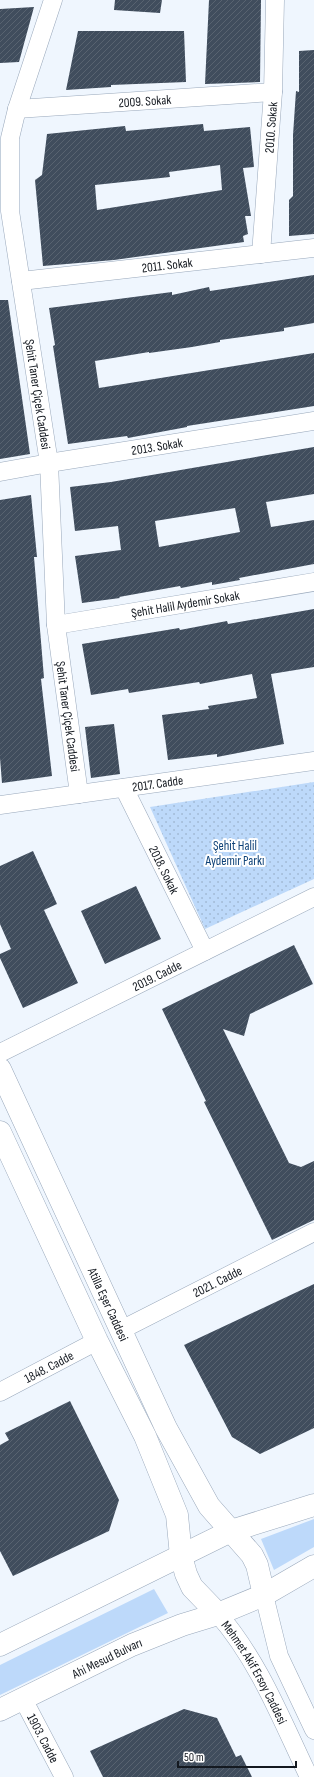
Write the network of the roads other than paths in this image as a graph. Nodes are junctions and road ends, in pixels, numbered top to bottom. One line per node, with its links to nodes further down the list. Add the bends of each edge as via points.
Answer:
1 (53, 0): 4 (street, Şehit Taner Çiçek Caddesi)
2 (275, 0): 3 (street, 2010. Sokak)
3 (273, 92): 4 (street, 2009. Sokak); 7 (street, 2010. Sokak)
4 (17, 108): 5 (street, Şehit Taner Çiçek Caddesi)
5 (5, 165): 8 (street, Şehit Taner Çiçek Caddesi)
6 (314, 248): 7 (street, 2011. Sokak)
7 (261, 254): 8 (street, 2011. Sokak)
8 (21, 281): 10 (street, Şehit Taner Çiçek Caddesi)
9 (314, 421): 10 (street, 2013. Sokak)
10 (49, 463): 11 (street, 2013. Sokak); 13 (street, Şehit Taner Çiçek Caddesi)
11 (0, 472)
12 (314, 582): 13 (street, Şehit Halil Aydemir Sokak)
13 (56, 625): 16 (street, Şehit Taner Çiçek Caddesi)
14 (314, 760): 15 (street, 2017. Cadde)
15 (124, 788): 16 (street, 2017. Cadde); 19 (street, 2018. Sokak)
16 (78, 794): 17 (street, 2017. Cadde)
17 (0, 805)
18 (314, 897): 19 (street, 2019. Cadde)
19 (205, 951): 20 (street, 2019. Cadde)
20 (0, 1053)
21 (0, 1069): 24 (main road, Atilla Eşer Caddesi)
22 (0, 1132): 25 (main road, Atilla Eşer Caddesi)
23 (314, 1232): 24 (street, 2021. Cadde)
24 (121, 1330): 28 (main road, Atilla Eşer Caddesi, via 166,1428 208,1506)
25 (97, 1341): 26 (street, 1848. Cadde); 29 (main road, Atilla Eşer Caddesi, via 145,1436 170,1496 177,1515)
26 (0, 1392)
27 (314, 1506): 28 (main road)
28 (231, 1531): 29 (main road); 31 (main road, via 252,1555)
29 (181, 1556): 32 (main road, via 192,1586); 33 (main road)
30 (314, 1566): 31 (main road, Ahi Mesud Bulvarı)
31 (264, 1595): 32 (main road, Ahi Mesud Bulvarı); 36 (street, Mehmet Akif Ersoy Caddesi, via 279,1656)
32 (218, 1614): 34 (main road, Ahi Mesud Bulvarı, via 132,1645); 38 (street, Mehmet Akif Ersoy Caddesi, via 249,1654)
33 (0, 1644)
34 (23, 1699): 35 (main road, Ahi Mesud Bulvarı); 37 (street, 1903. Cadde)
35 (0, 1710)
36 (314, 1730)
37 (64, 1777)
38 (309, 1777)

